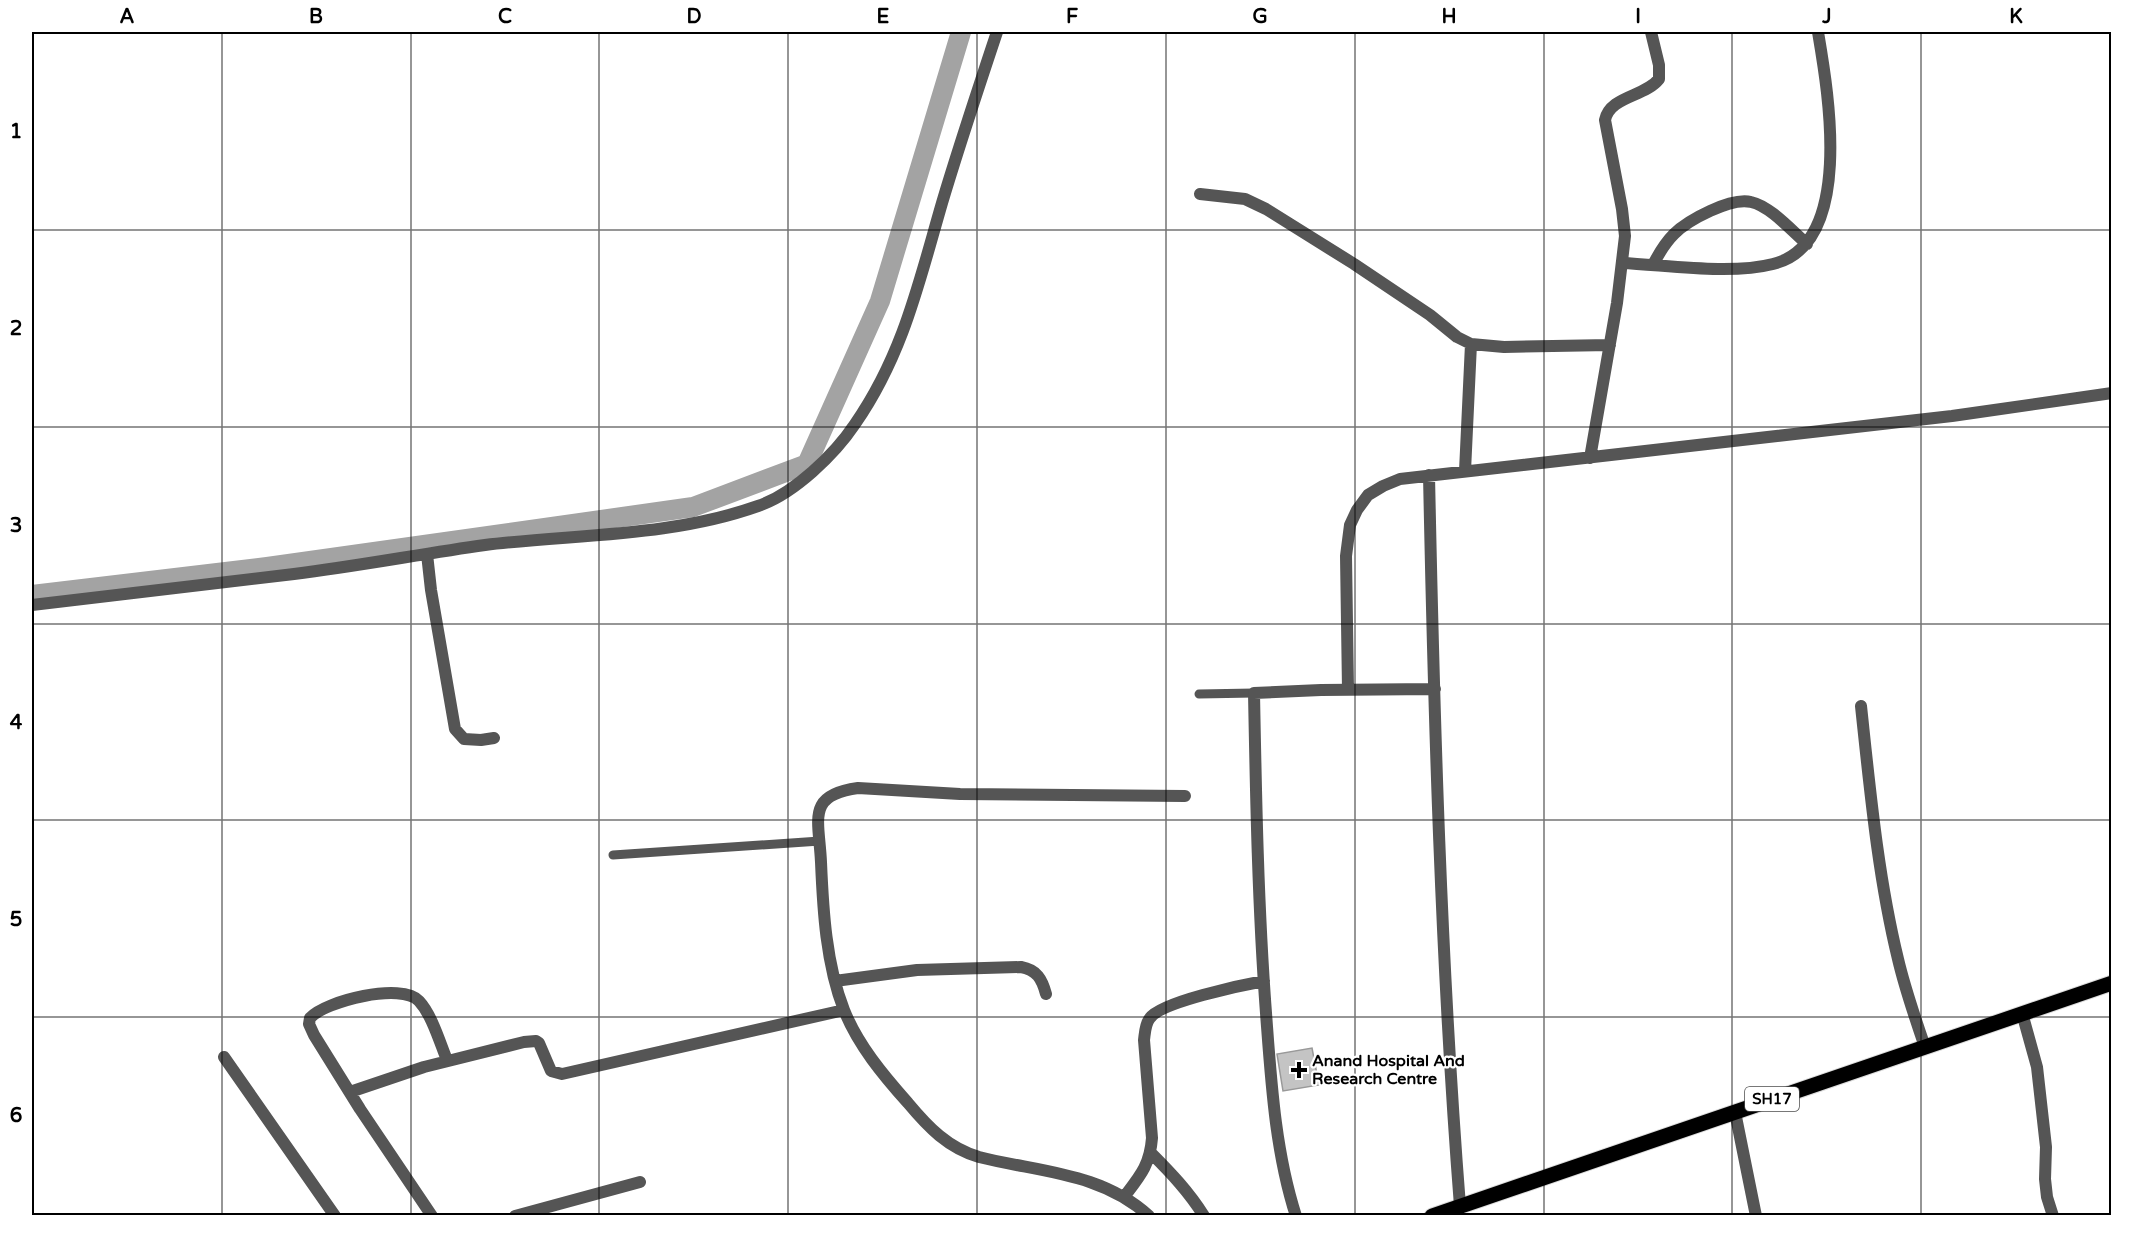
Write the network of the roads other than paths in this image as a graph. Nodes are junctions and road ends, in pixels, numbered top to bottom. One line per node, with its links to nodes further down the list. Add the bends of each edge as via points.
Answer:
1 (997, 32): 14 (street, via 908,321 878,388 854,426 825,459 780,496 740,512 655,528)
2 (1651, 32): 6 (street, via 1659,79 1648,89 1614,105 1605,120 1622,210)
3 (1818, 32): 5 (street, via 1832,147 1822,210)
4 (1200, 194): 8 (street, via 1245,199 1266,209)
5 (1807, 244): 7 (street, via 1799,253 1774,264 1728,269); 7 (street, via 1762,207 1750,201 1738,202 1688,222 1664,244)
6 (1622, 262): 7 (street); 9 (street)
7 (1653, 264)
8 (1471, 344): 9 (street); 12 (street)
9 (1610, 345): 11 (street)
10 (2112, 393): 11 (street, via 1940,418)
11 (1590, 458): 12 (street)
12 (1466, 471): 13 (street)
13 (1429, 475): 16 (street); 17 (street, via 1400,479 1368,495 1350,525 1346,556)
14 (427, 554): 15 (street); 21 (street, via 455,729 464,739)
15 (32, 606)
16 (1435, 689): 17 (street); 39 (street, via 1444,971)
17 (1348, 690): 18 (street)
18 (1254, 693): 19 (lane); 26 (street)
19 (1199, 694)
20 (1861, 706): 31 (street, via 1877,839 1896,948)
21 (494, 738)
22 (1185, 796): 23 (street, via 960,794 858,788 829,795 821,803)
23 (820, 841): 24 (lane); 25 (street, via 822,889)
24 (613, 855)
25 (835, 981): 28 (street, via 917,970 1021,967 1037,973); 29 (street)
26 (1264, 981): 36 (street, via 1176,1004 1150,1017 1144,1040); 45 (street, via 1273,1095 1281,1153)
27 (2112, 983): 30 (main road, SH17)
28 (1046, 994)
29 (844, 1010): 33 (street, via 562,1074 551,1071 543,1048 536,1041); 38 (street, via 882,1074 942,1139 962,1151 1078,1177)
30 (2022, 1013): 31 (main road, SH17); 48 (street, via 2043,1104 2046,1188)
31 (1925, 1047): 35 (main road, SH17)
32 (224, 1057): 40 (street)
33 (447, 1060): 34 (street); 34 (street, via 426,1012 410,994 374,995 323,1008 310,1018 311,1029)
34 (350, 1092): 41 (street)
35 (1735, 1112): 39 (main road, SH17); 47 (street)
36 (1151, 1154): 38 (street); 44 (street, via 1173,1174)
37 (640, 1182): 42 (street)
38 (1124, 1197): 43 (street)
39 (1461, 1211): 46 (main road, SH17)
40 (335, 1215)
41 (432, 1215)
42 (515, 1215)
43 (1149, 1215)
44 (1204, 1215)
45 (1296, 1215)
46 (1432, 1215)
47 (1756, 1215)
48 (2053, 1215)

